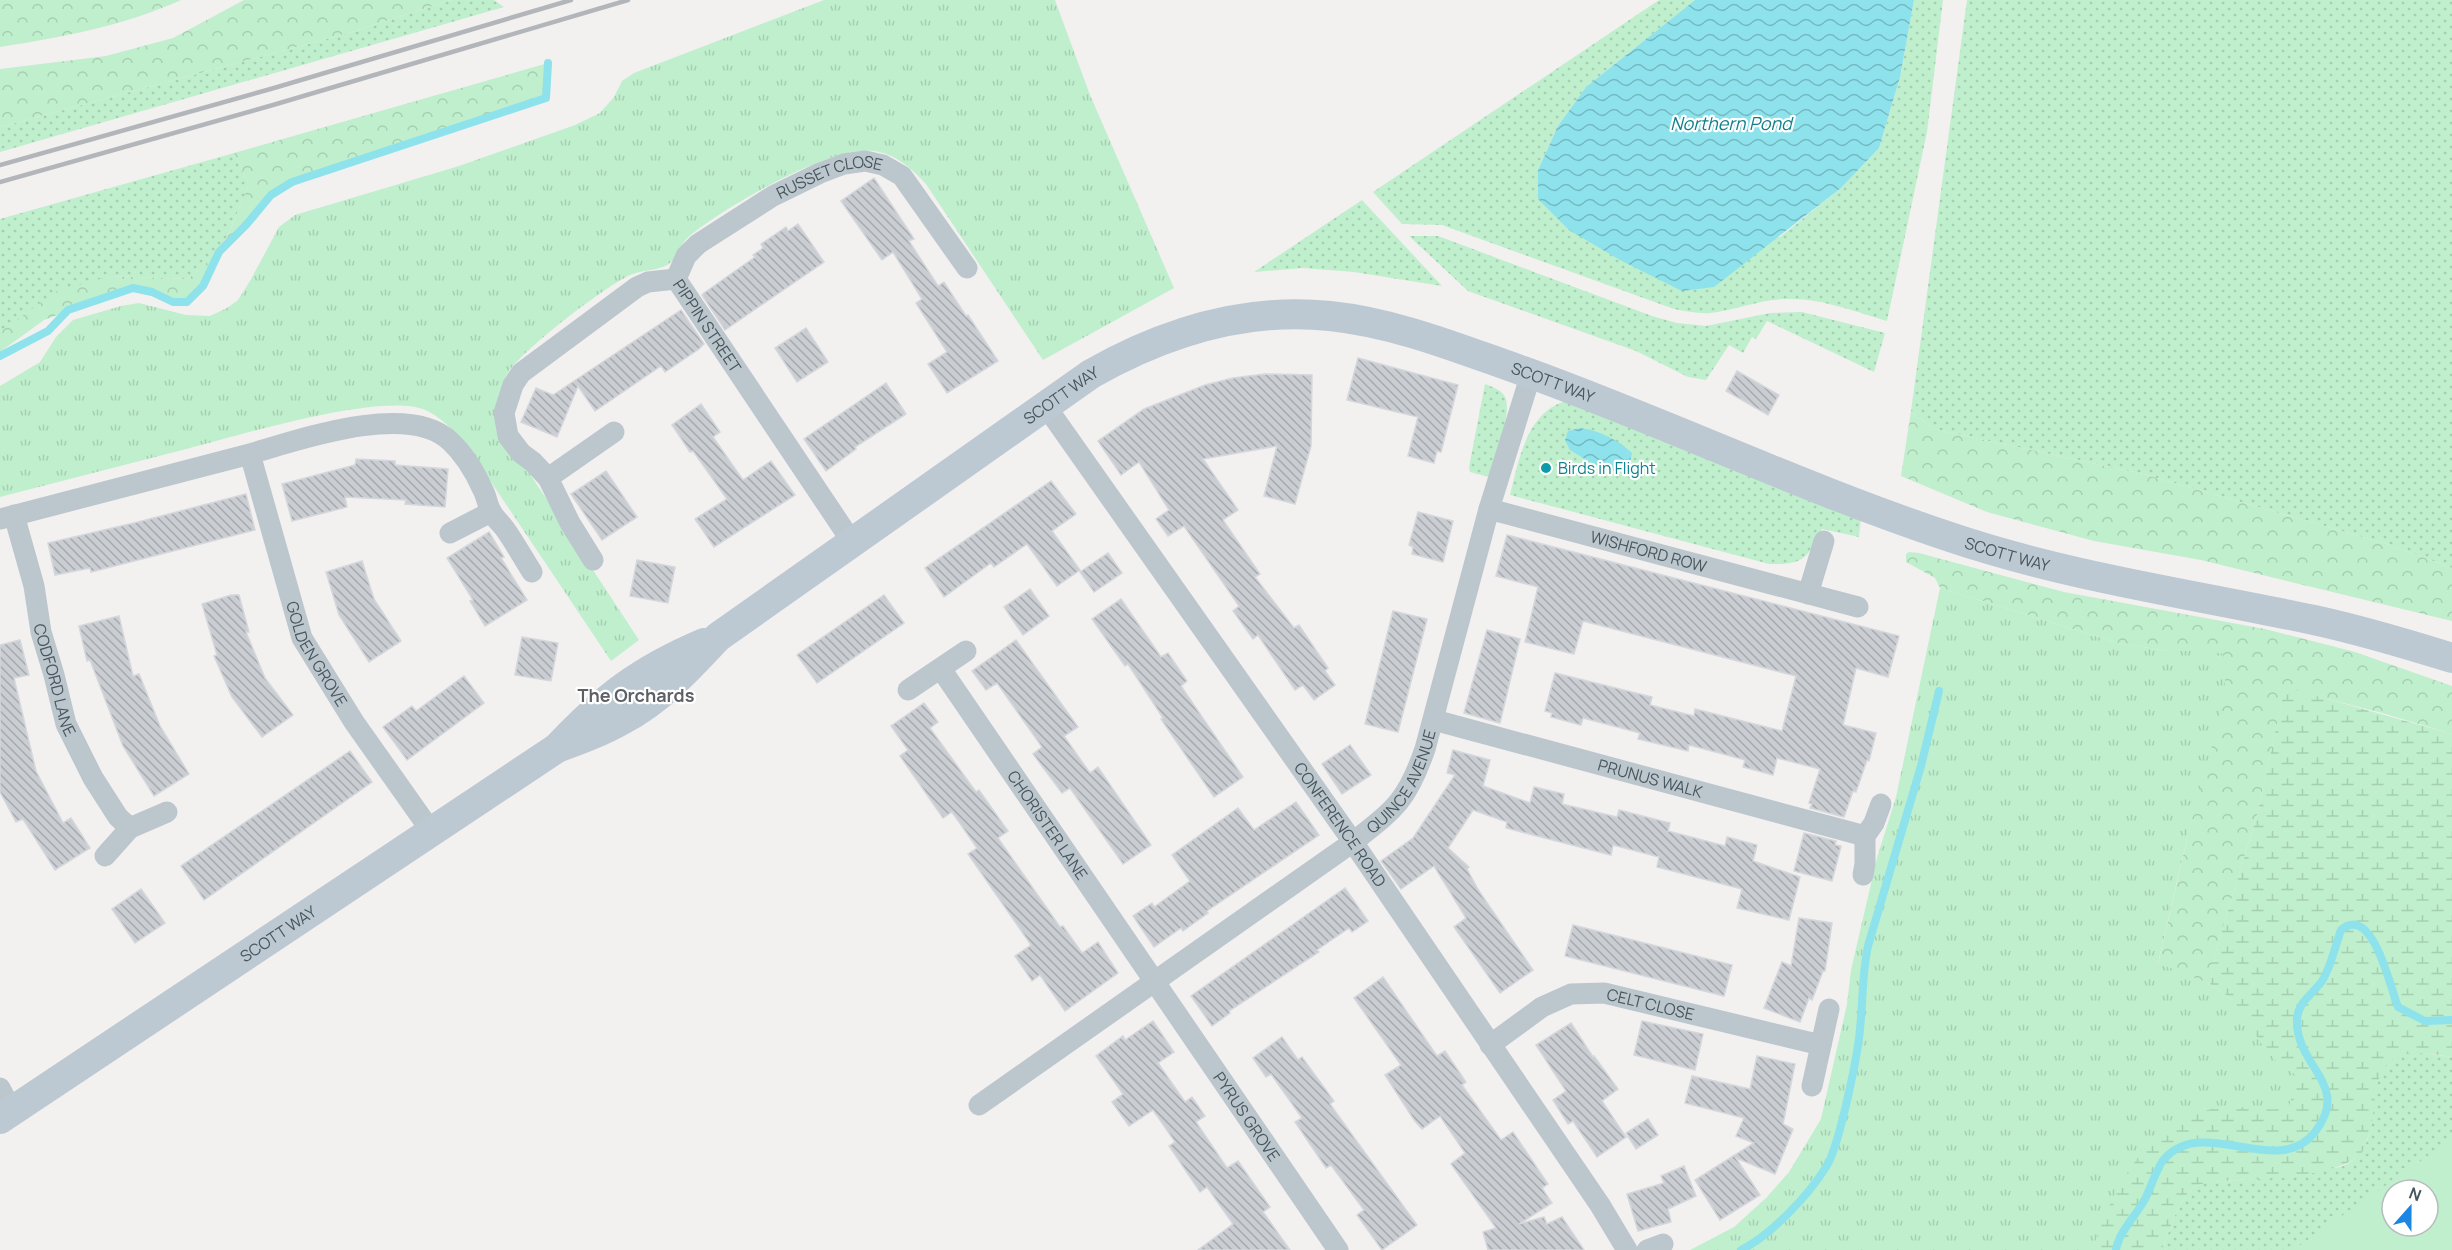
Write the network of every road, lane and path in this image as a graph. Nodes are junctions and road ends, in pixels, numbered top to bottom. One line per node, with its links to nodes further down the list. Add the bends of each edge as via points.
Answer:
1 (967, 268): 2 (street, RUSSET CLOSE, via 902,176 883,165 865,161 820,173 773,196 698,244 686,256)
2 (676, 279): 7 (street, PIPPIN STREET, via 637,287 521,373 513,385 504,413 508,436); 13 (street, PIPPIN STREET)
3 (1531, 374): 4 (street, SCOTT WAY, via 1426,336 1380,324 1324,315 1265,315 1202,326 1141,347); 8 (street, QUINCE AVENUE); 19 (street, SCOTT WAY, via 1869,509 1985,549 2085,575 2314,620)
4 (1045, 405): 13 (street, SCOTT WAY); 28 (street, CONFERENCE ROAD)
5 (614, 432): 7 (street)
6 (250, 454): 9 (street, via 349,427 411,425 448,439 468,461); 10 (street); 26 (street, GOLDEN GROVE, via 302,638 354,722)
7 (548, 478): 14 (street, PIPPIN STREET)
8 (1489, 509): 16 (street, WISHFORD ROW); 22 (street, QUINCE AVENUE)
9 (491, 512): 11 (street); 15 (street)
10 (7, 517): 25 (street, CODFORD LANE, via 33,586 40,632 66,724 93,778 118,817)
11 (450, 533)
12 (1824, 541): 16 (street)
13 (852, 542): 26 (street, SCOTT WAY, via 718,637 673,683 638,710 609,727 557,748)
14 (593, 560)
15 (532, 572)
16 (1808, 594): 17 (street, WISHFORD ROW)
17 (1858, 607)
18 (966, 651): 20 (street)
19 (2452, 658)
20 (941, 669): 21 (street); 31 (street, CHORISTER LANE)
21 (908, 690)
22 (1434, 720): 27 (street, PRUNUS WALK); 28 (street, QUINCE AVENUE, via 1416,775 1404,797)
23 (1881, 804): 27 (street)
24 (167, 812): 25 (street)
25 (130, 828): 29 (street)
26 (431, 831): 37 (street, SCOTT WAY, via 174,1005)
27 (1865, 836): 30 (street)
28 (1353, 842): 31 (street, QUINCE AVENUE); 33 (street, CONFERENCE ROAD)
29 (105, 856)
30 (1863, 875)
31 (1155, 982): 36 (street, QUINCE AVENUE); 38 (street, PYRUS GROVE)
32 (1829, 1009): 34 (street)
33 (1490, 1045): 34 (street, CELT CLOSE, via 1542,1007 1571,994 1604,993); 39 (street, CONFERENCE ROAD)
34 (1821, 1045): 35 (street)
35 (1812, 1086)
36 (979, 1105)
37 (4, 1106)
38 (1338, 1250)
39 (1627, 1250)

